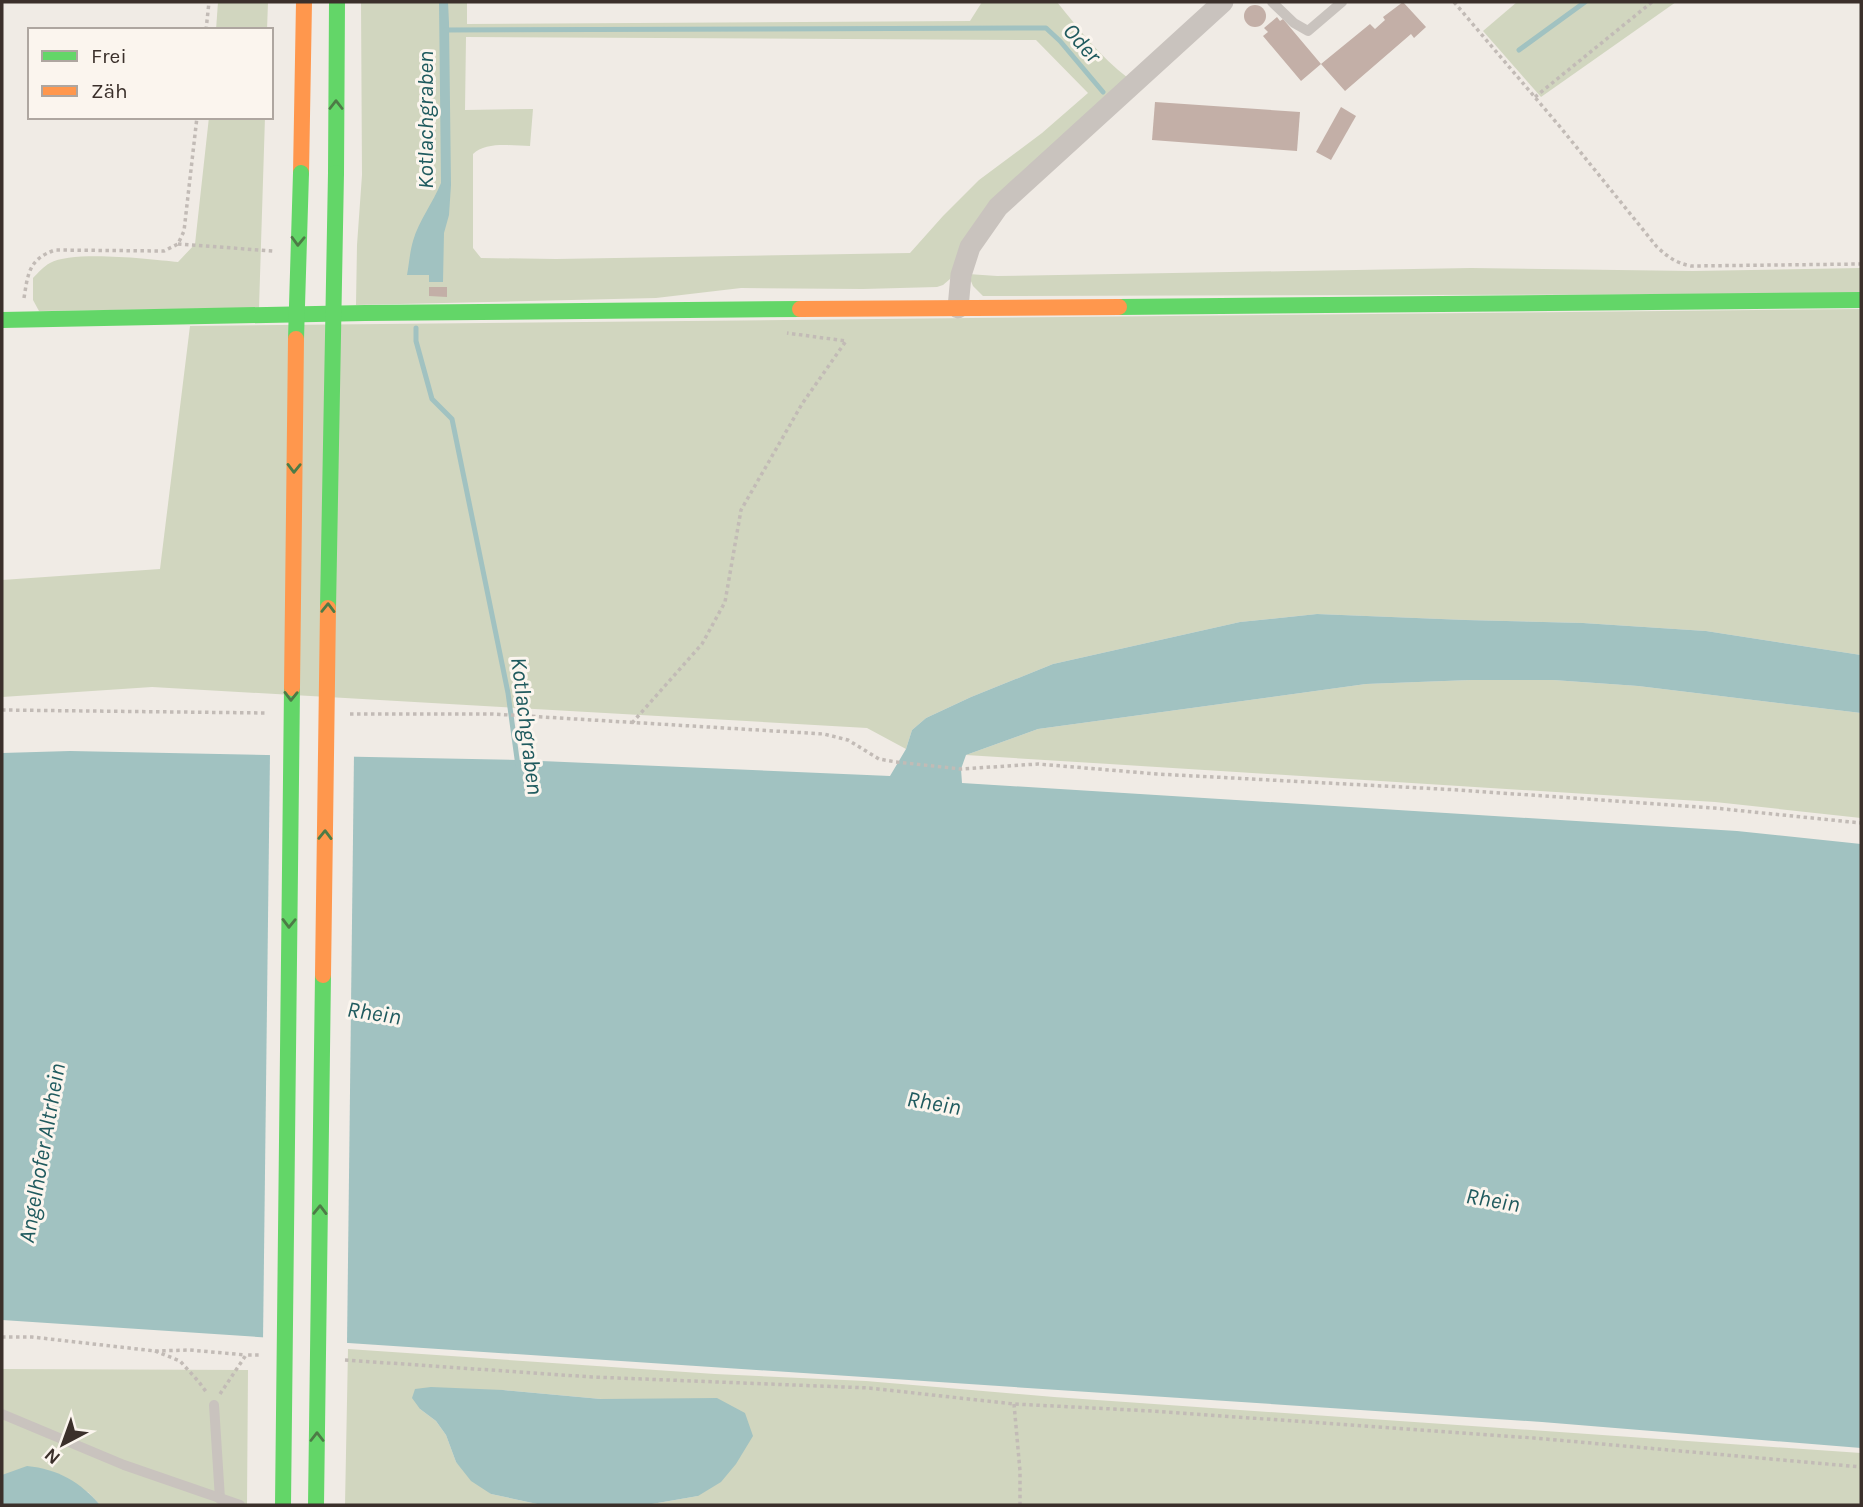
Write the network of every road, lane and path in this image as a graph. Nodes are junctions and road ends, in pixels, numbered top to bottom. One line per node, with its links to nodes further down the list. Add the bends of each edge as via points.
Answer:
1 (209, 2): 9 (path)
2 (304, 2): 36 (main road, one-way to 36, bridge, via 296,305)
3 (337, 2): 37 (main road, one-way to 3, bridge)
4 (1223, 2): 16 (street, via 998,207 970,247)
5 (1272, 2): 6 (lane, via 1309,31)
6 (1342, 2)
7 (1454, 2): 10 (path)
8 (1652, 2): 10 (path)
9 (206, 28)
10 (1535, 97): 14 (path, via 1657,247 1678,263)
11 (197, 119): 12 (path, via 184,231)
12 (178, 244): 13 (path); 18 (path, via 164,251 55,250 40,255 29,272)
13 (284, 252)
14 (1861, 264)
15 (1861, 300): 16 (main road)
16 (958, 308): 18 (main road)
17 (2, 320): 18 (main road)
18 (23, 320)
19 (846, 341): 23 (path, via 802,404 741,510 725,602 702,644)
20 (2, 710): 21 (path)
21 (271, 713)
22 (350, 714): 23 (path, via 493,714)
23 (632, 723): 24 (path, via 824,733 848,740 879,759 961,769 1038,764 1714,808)
24 (1861, 823)
25 (2, 1337): 26 (path)
26 (155, 1351): 27 (path); 31 (path, via 180,1361)
27 (246, 1354): 28 (path); 31 (path)
28 (260, 1355)
29 (343, 1360): 30 (path, via 592,1377 869,1388)
30 (1014, 1404): 33 (path, via 1521,1437); 38 (path)
31 (214, 1405): 34 (lane)
32 (2, 1414): 34 (lane)
33 (1861, 1467)
34 (220, 1499): 35 (lane)
35 (240, 1505)
36 (283, 1505)
37 (316, 1505)
38 (1020, 1505)

